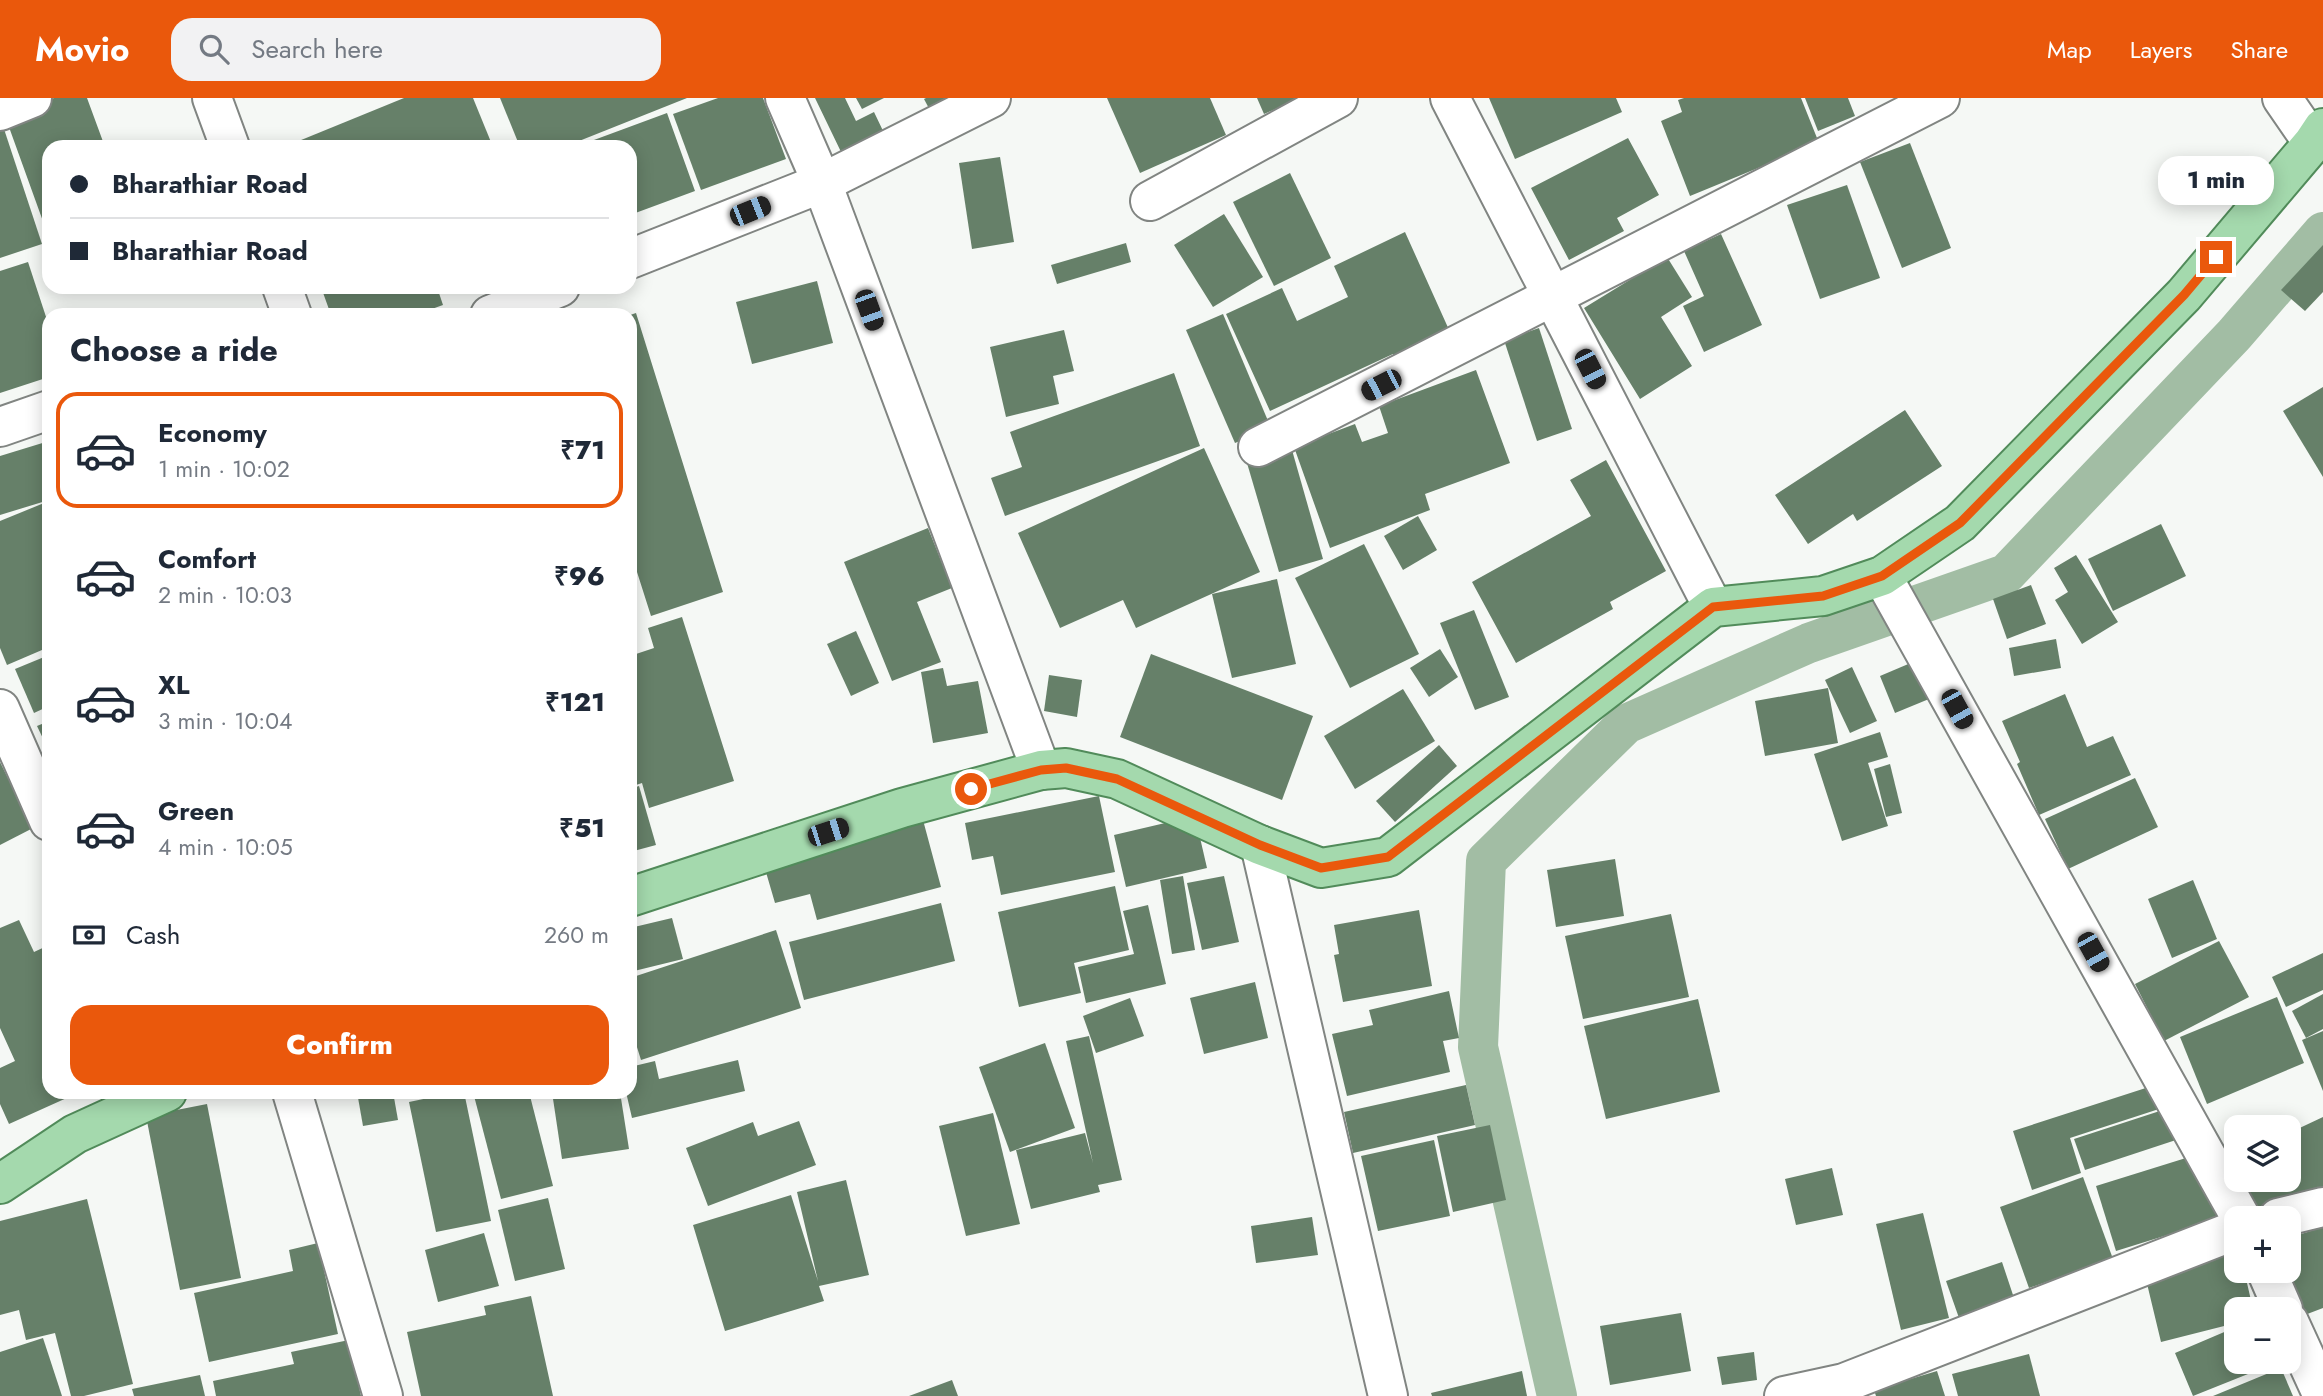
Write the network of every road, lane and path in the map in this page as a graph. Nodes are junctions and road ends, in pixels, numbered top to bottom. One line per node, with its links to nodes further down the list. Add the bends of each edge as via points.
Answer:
1 (32, 98): 9 (street)
2 (212, 98): 11 (street)
3 (785, 98): 12 (street)
4 (991, 98): 12 (street)
5 (1338, 98): 13 (street)
6 (1450, 98): 16 (street)
7 (1940, 98): 16 (street)
8 (2282, 98): 10 (street)
9 (0, 111)
10 (2318, 136): 21 (main road, via 2184,295 1960,523)
11 (227, 140)
12 (822, 183): 14 (street); 24 (street)
13 (1150, 201)
14 (637, 256)
15 (542, 294): 17 (street)
16 (1553, 298): 20 (street); 22 (street)
17 (508, 308)
18 (42, 412): 19 (street)
19 (0, 427)
20 (1258, 447)
21 (1883, 577): 22 (main road, via 1823,596); 31 (street)
22 (1713, 607): 26 (main road, via 1388,857 1321,868)
23 (0, 709): 25 (street)
24 (1041, 770): 26 (main road, via 1066,768 1117,779); 27 (main road, via 902,808)
25 (42, 805)
26 (1260, 845): 37 (street)
27 (637, 895)
28 (152, 1099): 30 (main road, via 75,1134)
29 (294, 1099): 36 (street)
30 (0, 1184)
31 (2234, 1206)
32 (2323, 1207): 33 (street)
33 (2301, 1212)
34 (2224, 1235): 38 (street, via 1844,1383)
35 (2301, 1348): 39 (street)
36 (383, 1396)
37 (1388, 1396)
38 (1784, 1396)
39 (2323, 1396)

